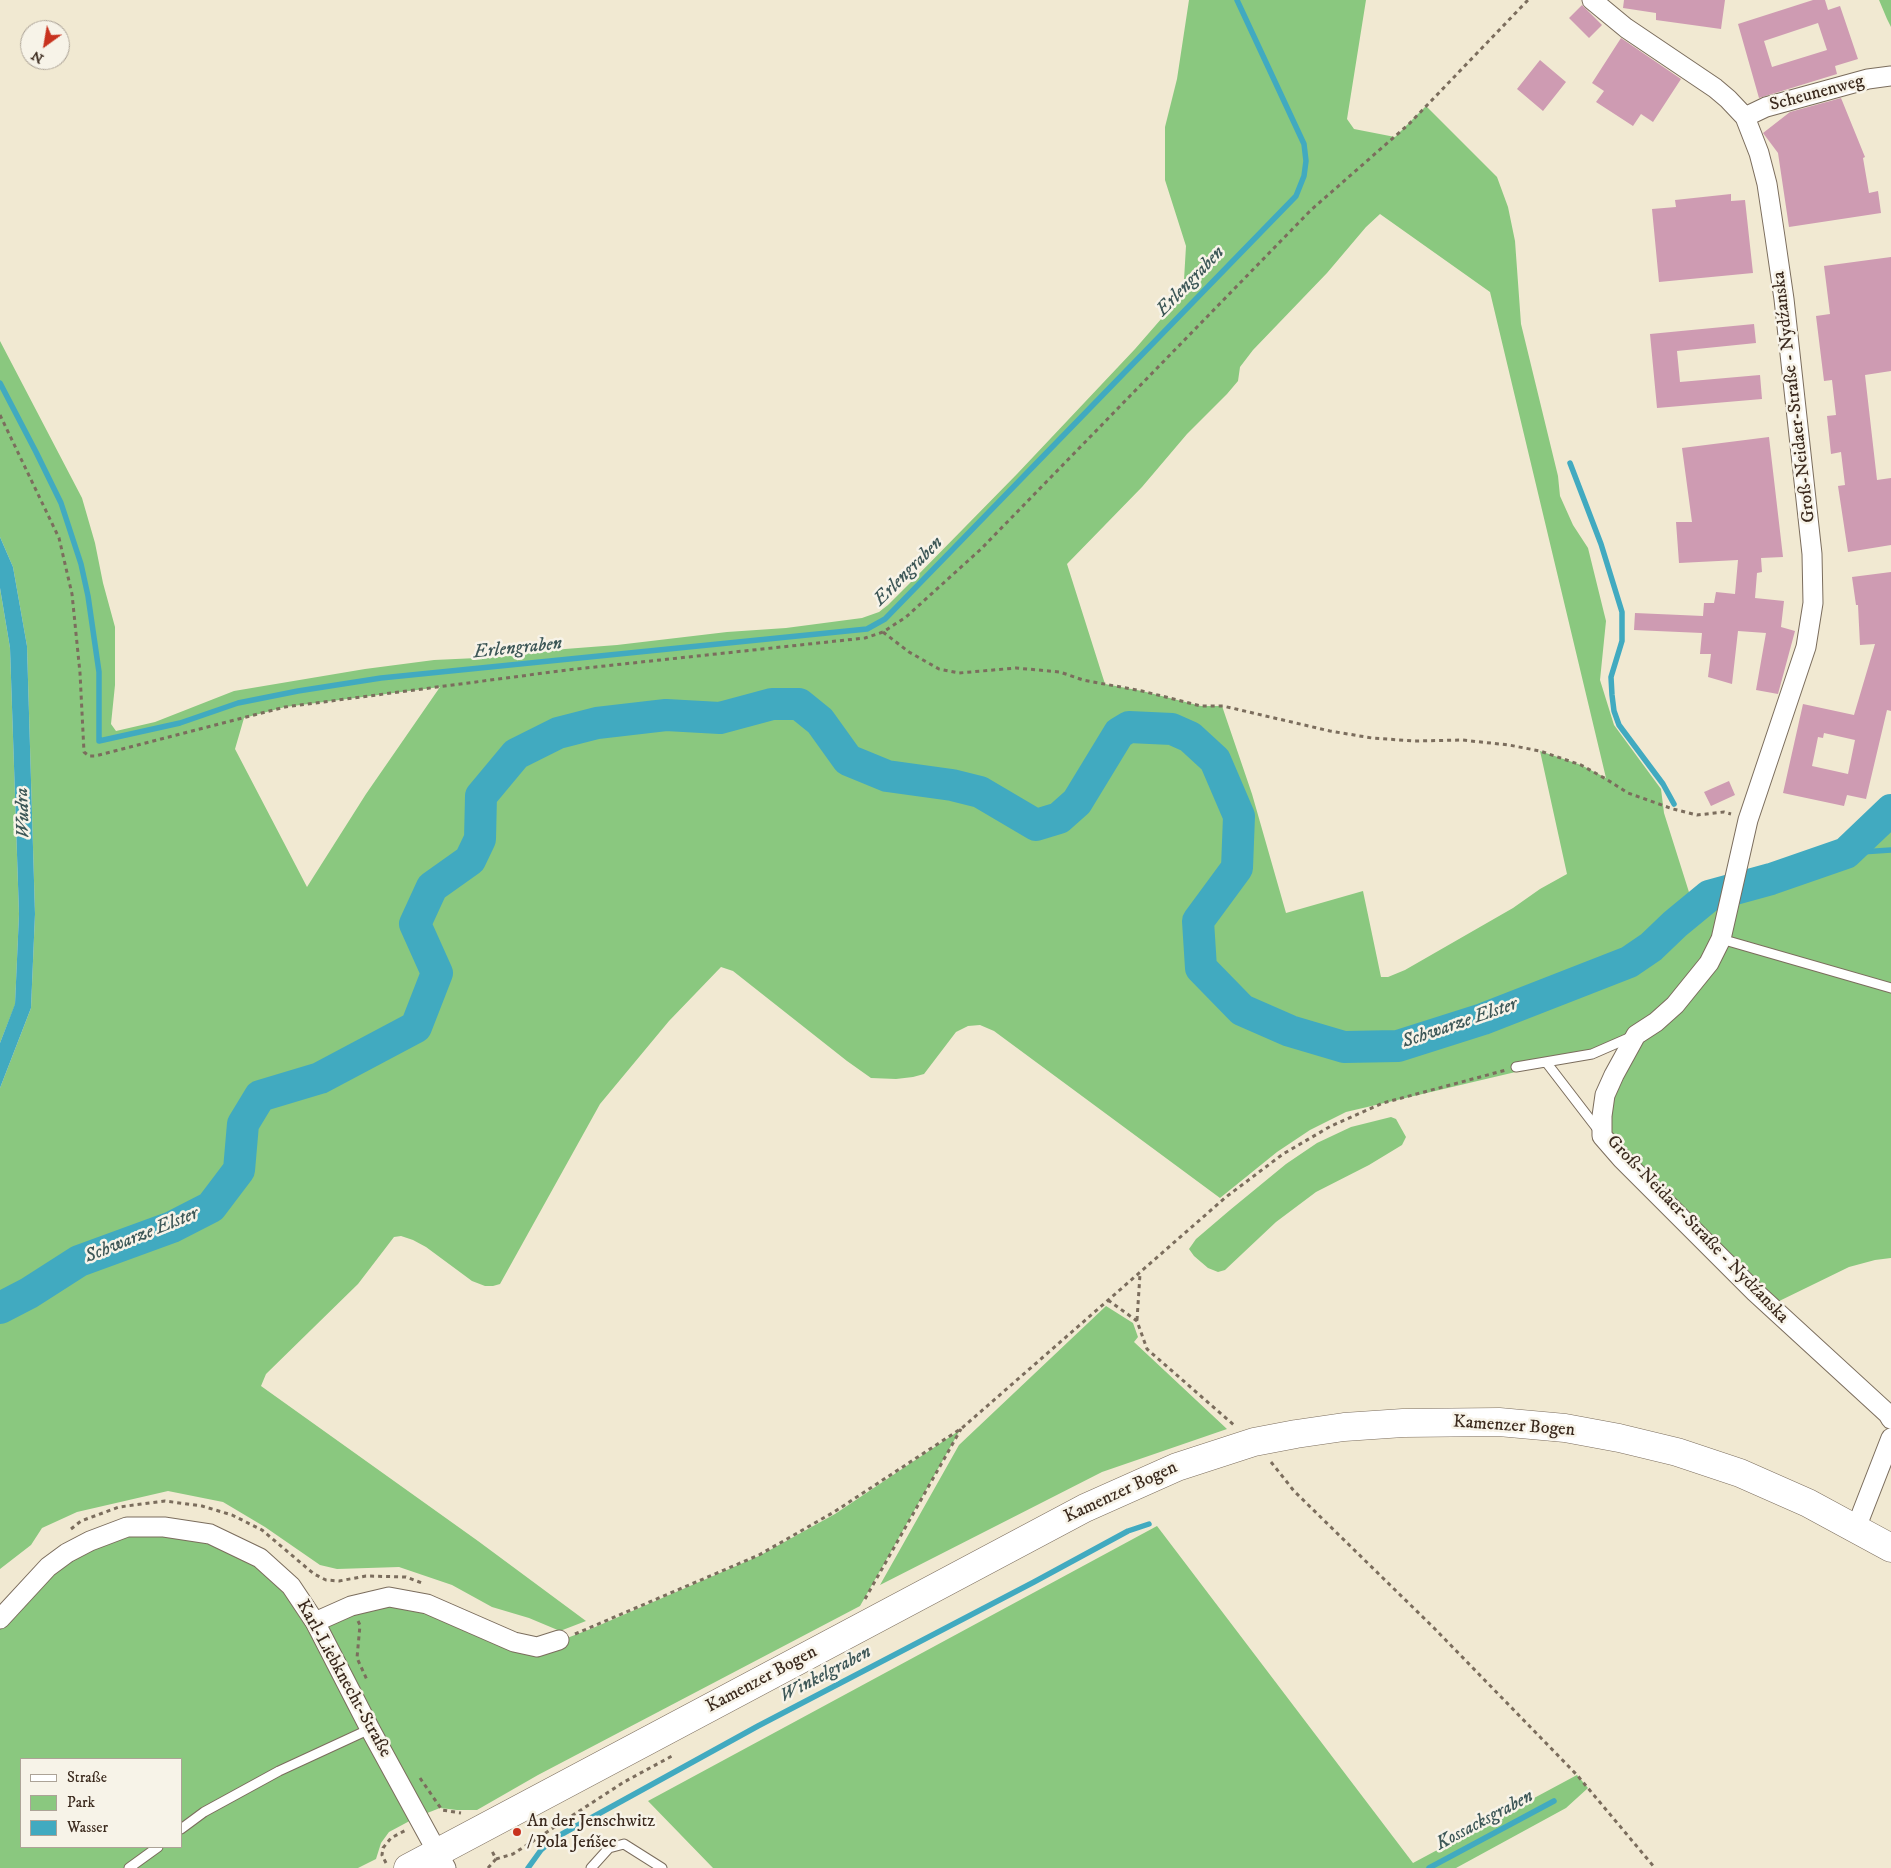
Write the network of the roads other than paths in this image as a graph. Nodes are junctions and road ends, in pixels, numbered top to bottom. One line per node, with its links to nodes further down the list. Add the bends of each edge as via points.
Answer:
1 (1592, 0): 3 (street, Groß-Neidaer-Straße - Nydźanska, via 1626,28 1715,88)
2 (1891, 76): 3 (street, Scheunenweg, via 1868,79 1766,107)
3 (1746, 116): 4 (street, Groß-Neidaer-Straße - Nydźanska, via 1767,184 1784,299 1812,544 1813,593 1806,647 1748,820)
4 (1721, 939): 5 (lane); 6 (street, Groß-Neidaer-Straße - Nydźanska, via 1709,963 1675,1005)
5 (1891, 988)
6 (1636, 1035): 7 (lane, via 1592,1054); 9 (street, Groß-Neidaer-Straße - Nydźanska, via 1605,1095)
7 (1546, 1062): 8 (lane); 9 (lane)
8 (1516, 1067)
9 (1602, 1136): 10 (street, Groß-Neidaer-Straße - Nydźanska, via 1755,1292)
10 (1891, 1419)
11 (1891, 1438): 12 (street)
12 (1856, 1528): 13 (main road, Kamenzer Bogen); 21 (main road, Kamenzer Bogen, via 1808,1502 1740,1473 1677,1452 1565,1428 1499,1422 1403,1422 1344,1427 1254,1442 1177,1467 1085,1508 481,1830)
13 (1891, 1548)
14 (0, 1619): 15 (street, Karl-Liebknecht-Straße, via 48,1568 67,1553 127,1527 164,1526 210,1534 260,1558 291,1586)
15 (315, 1622): 16 (street, via 351,1606 389,1596 427,1604 537,1648); 17 (street, Karl-Liebknecht-Straße)
16 (559, 1640)
17 (370, 1729): 18 (lane, via 279,1771 204,1812); 21 (street, Karl-Liebknecht-Straße)
18 (182, 1828)
19 (624, 1844): 24 (lane, via 609,1848); 25 (lane); 26 (lane)
20 (157, 1848): 22 (lane)
21 (442, 1860): 23 (main road, Kamenzer Bogen)
22 (129, 1868)
23 (408, 1868)
24 (591, 1868)
25 (649, 1868)
26 (662, 1868)

